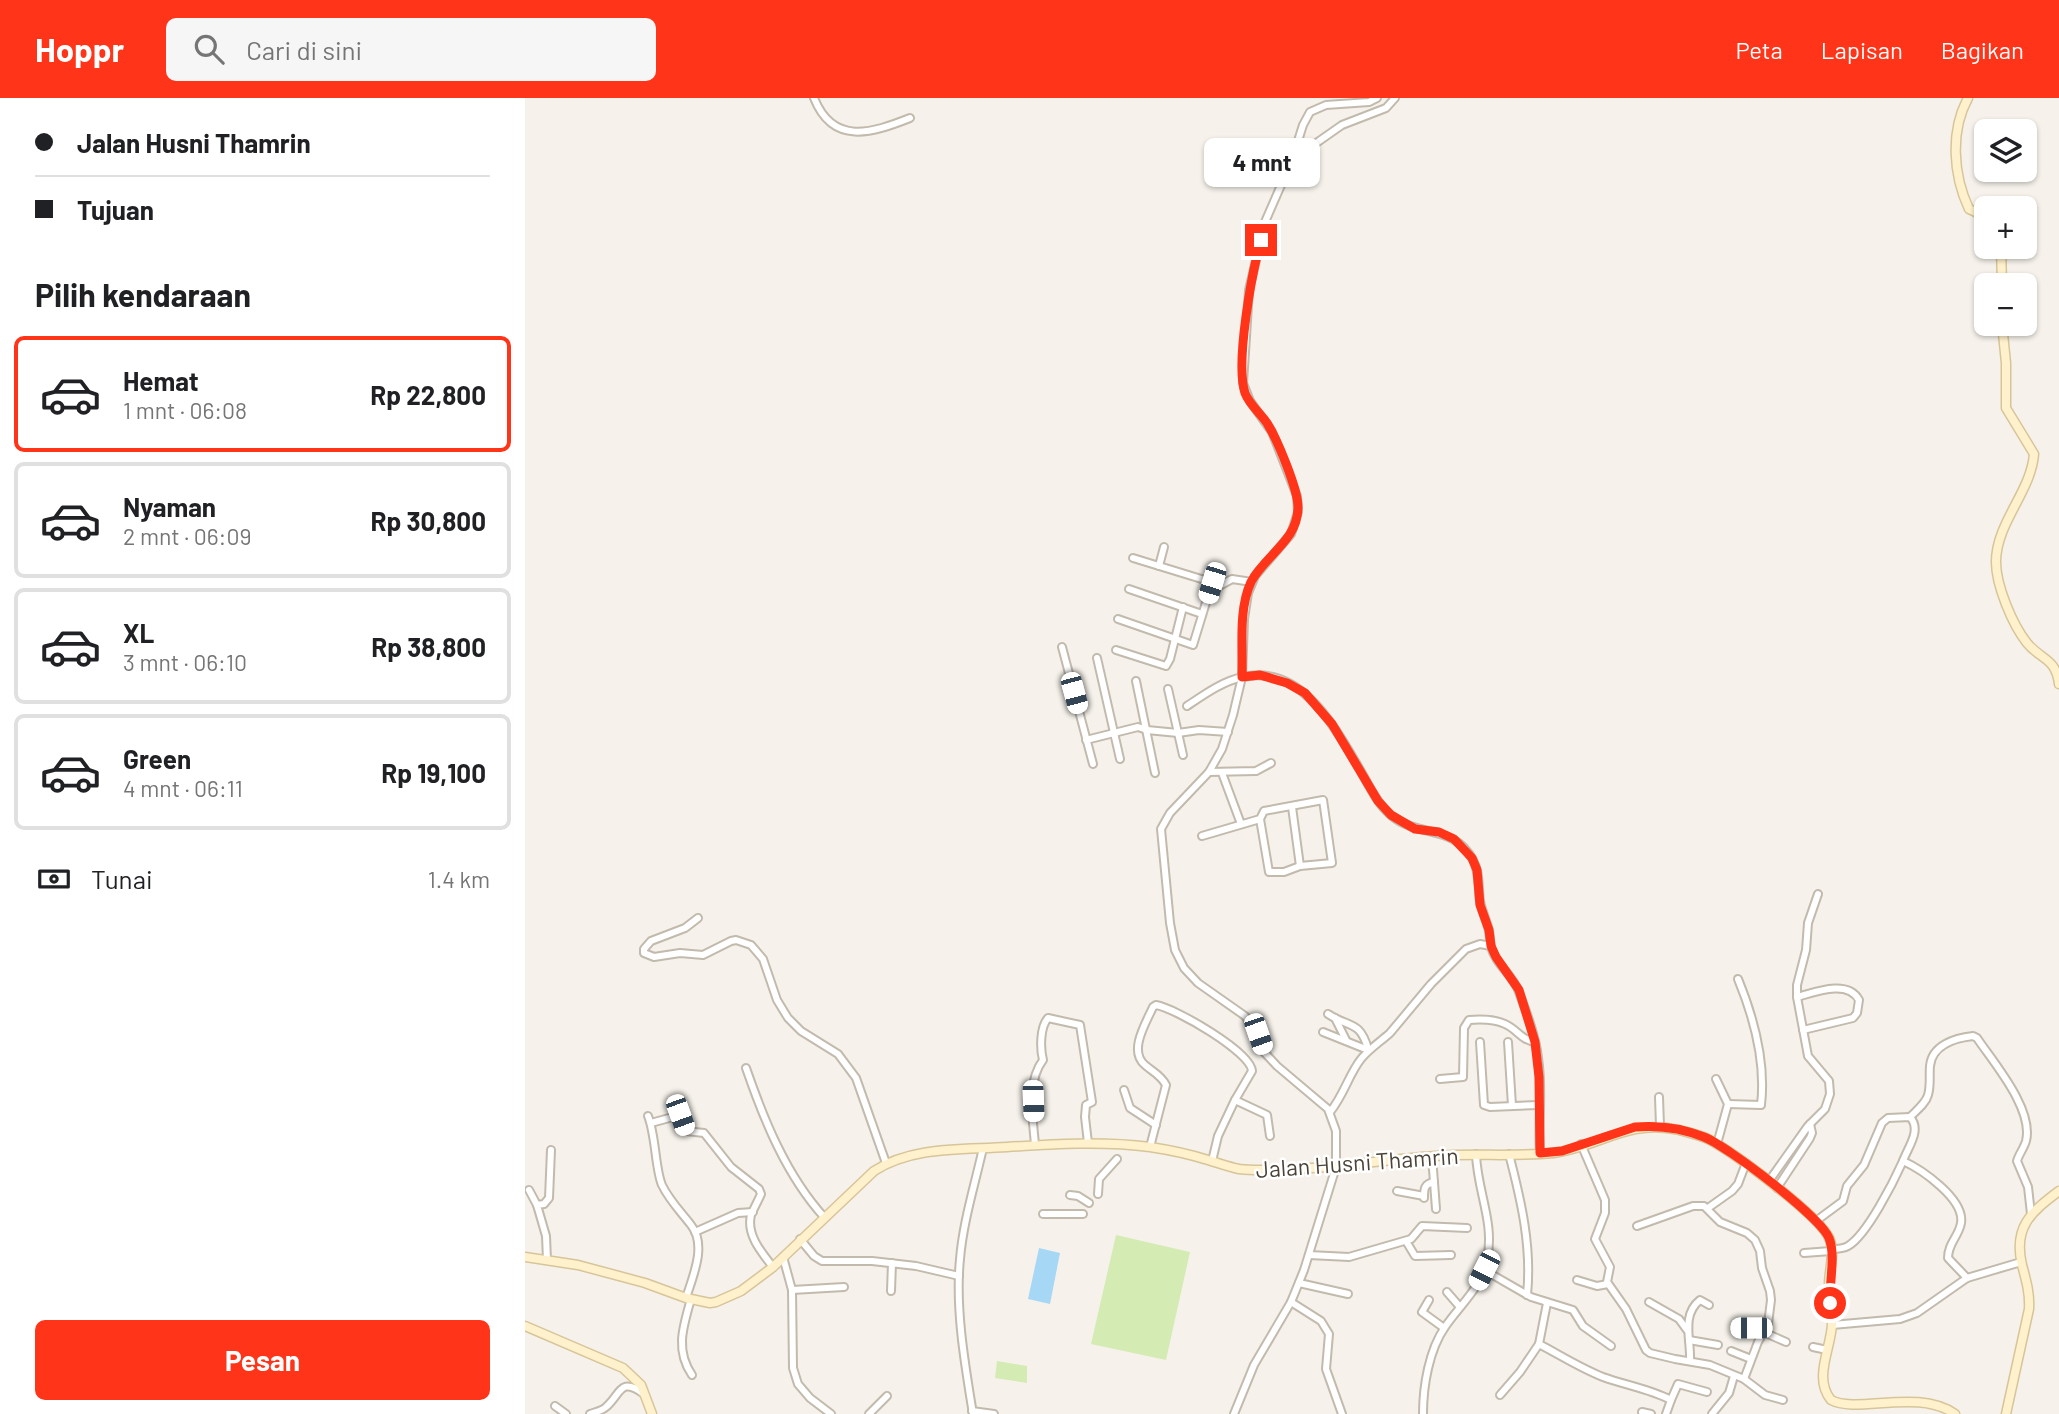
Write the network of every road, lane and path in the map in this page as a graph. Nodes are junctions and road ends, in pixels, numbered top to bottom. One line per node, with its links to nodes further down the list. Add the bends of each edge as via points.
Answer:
1 (814, 98): 5 (street, via 827,121 855,133 870,133)
2 (1377, 98): 6 (street, via 1326,105 1310,112)
3 (1395, 98): 6 (street, via 1386,108 1342,125)
4 (1968, 98): 7 (street, via 1957,129 1957,167 1969,209)
5 (910, 118)
6 (1292, 160): 12 (street, via 1269,211 1256,257 1243,370 1245,392 1272,432 1297,496 1298,512 1291,534)
7 (1974, 211)
8 (2003, 336): 24 (street, via 2006,408 2034,454 2030,474 2001,536 1998,578 2022,635 2050,660)
9 (1164, 547): 11 (street)
10 (1133, 558): 11 (street)
11 (1159, 566): 13 (street)
12 (1252, 582): 13 (street); 22 (street, via 1245,611)
13 (1212, 583): 16 (street)
14 (1129, 589): 15 (street)
15 (1183, 607): 16 (street); 18 (street)
16 (1202, 614): 18 (street, via 1193,645)
17 (1118, 619): 18 (street)
18 (1175, 638): 20 (street, via 1166,666)
19 (1062, 647): 31 (street)
20 (1117, 650)
21 (1097, 658): 29 (street)
22 (1242, 677): 26 (street); 28 (street); 46 (street, via 1260,675 1305,693 1332,724 1391,815 1415,829 1439,832 1464,847 1477,870)
23 (1136, 681): 27 (street)
24 (2059, 684)
25 (1168, 689): 30 (street)
26 (1187, 706)
27 (1147, 730): 29 (street, via 1138,727); 30 (street); 37 (street)
28 (1228, 732): 30 (street); 36 (street)
29 (1114, 733): 31 (street); 33 (street)
30 (1178, 733): 32 (street)
31 (1086, 740): 35 (street)
32 (1183, 755)
33 (1120, 759)
34 (1271, 763): 38 (street, via 1256,771)
35 (1093, 764)
36 (1209, 772): 38 (street); 65 (street, via 1181,799 1161,829 1175,950 1193,979 1245,1016 1264,1052)
37 (1155, 773)
38 (1222, 773): 41 (street)
39 (1293, 807): 40 (street, via 1263,811); 43 (street); 43 (street, via 1323,800 1332,863)
40 (1260, 819): 41 (street); 43 (street, via 1269,872)
41 (1241, 824): 42 (street)
42 (1202, 836)
43 (1300, 866)
44 (1818, 894): 48 (street, via 1808,923)
45 (698, 918): 85 (street, via 648,943 645,953 655,957 703,955 731,941 751,945 763,959 788,1018 838,1054 856,1078)
46 (1491, 946): 54 (street, via 1519,990); 55 (street, via 1474,946 1461,954 1390,1034)
47 (1738, 979): 62 (street, via 1750,1007 1763,1090 1761,1105)
48 (1797, 997): 49 (street); 49 (street, via 1841,989 1853,992 1859,1000 1853,1018)
49 (1803, 1030): 67 (street, via 1808,1056 1830,1087 1825,1109)
50 (1323, 1032): 51 (street)
51 (1347, 1041): 55 (street); 55 (street, via 1332,1016 1359,1028)
52 (1480, 1042): 64 (street, via 1484,1105)
53 (1508, 1042): 64 (street)
54 (1535, 1042): 57 (street, via 1505,1024 1469,1020 1464,1028 1463,1077); 63 (street)
55 (1369, 1050): 65 (street)
56 (746, 1068): 104 (street, via 764,1121 804,1195)
57 (1440, 1079)
58 (1716, 1079): 62 (street)
59 (1124, 1090): 68 (street, via 1130,1108)
60 (1659, 1097): 69 (street)
61 (1235, 1100): 68 (street, via 1252,1070 1250,1062 1213,1034 1156,1005 1137,1055 1166,1085); 70 (street, via 1267,1115); 83 (street)
62 (1728, 1104): 73 (street)
63 (1539, 1105): 64 (street); 78 (street)
64 (1513, 1106)
65 (1331, 1112): 87 (street)
66 (1910, 1117): 84 (street, via 1916,1128); 103 (street, via 1928,1097 1930,1065 1937,1050 1967,1036 1977,1038 2011,1088 2026,1121 2026,1140 2017,1161 2028,1187); 105 (street, via 1888,1118 1882,1123 1843,1201)
67 (1810, 1124): 88 (street); 90 (street, via 1812,1133)
68 (1156, 1125): 75 (street)
69 (1660, 1126): 72 (street, Jalan Husni Thamrin, via 1635,1127); 73 (street, Jalan Husni Thamrin)
70 (1270, 1136)
71 (1089, 1143): 74 (street, Jalan Husni Thamrin); 74 (street, via 1085,1117 1086,1105 1092,1102 1080,1025 1048,1018 1040,1049 1043,1060 1035,1072); 75 (street, Jalan Husni Thamrin)
72 (1581, 1144): 78 (street, Jalan Husni Thamrin); 126 (street, via 1605,1200 1595,1239 1611,1267)
73 (1717, 1144): 86 (street, Jalan Husni Thamrin)
74 (1035, 1145): 76 (street, Jalan Husni Thamrin)
75 (1150, 1147): 83 (street, Jalan Husni Thamrin)
76 (983, 1148): 85 (street, Jalan Husni Thamrin, via 932,1152); 122 (street)
77 (551, 1150): 97 (street, via 549,1198)
78 (1540, 1153): 80 (street, Jalan Husni Thamrin)
79 (1476, 1154): 80 (street, Jalan Husni Thamrin); 81 (street, Jalan Husni Thamrin); 121 (street, via 1477,1180 1490,1226)
80 (1509, 1154): 132 (street, via 1528,1239)
81 (1432, 1156): 87 (street, Jalan Husni Thamrin); 89 (street)
82 (1117, 1159): 94 (street, via 1099,1179)
83 (1212, 1161): 87 (street, Jalan Husni Thamrin, via 1242,1169)
84 (1903, 1161): 111 (street, via 1889,1192 1852,1243); 123 (street, via 1936,1182 1959,1211 1961,1221 1948,1247 1948,1258)
85 (886, 1163): 104 (street, Jalan Husni Thamrin)
86 (1747, 1163): 88 (street, Jalan Husni Thamrin); 98 (street, via 1733,1191)
87 (1336, 1167): 113 (street)
88 (1769, 1181): 90 (street, Jalan Husni Thamrin)
89 (1434, 1182): 92 (street, via 1426,1184 1424,1198); 99 (street)
90 (1777, 1188): 105 (street, Jalan Husni Thamrin)
91 (529, 1190): 97 (street)
92 (1397, 1191)
93 (2059, 1191): 103 (street)
94 (1098, 1194)
95 (1070, 1195): 96 (street)
96 (1089, 1203)
97 (537, 1205): 117 (street)
98 (1708, 1208): 106 (street, via 1693,1206); 145 (street, via 1716,1219 1747,1233 1758,1245 1771,1300)
99 (1436, 1209)
100 (753, 1212): 108 (street, via 738,1213); 108 (street, via 761,1191 731,1167 704,1133 686,1131 680,1115 650,1119 661,1184); 120 (street, via 751,1230)
101 (1043, 1214): 102 (street)
102 (1083, 1214)
103 (2031, 1214): 118 (street, via 2020,1233)
104 (824, 1217): 109 (street, Jalan Husni Thamrin)
105 (1816, 1221): 111 (street, Jalan Husni Thamrin, via 1827,1233)
106 (1637, 1226)
107 (1467, 1228): 110 (street, via 1423,1226)
108 (695, 1232): 133 (street, via 697,1262)
109 (800, 1239): 115 (street, Jalan Husni Thamrin); 119 (street, via 822,1261)
110 (1406, 1241): 113 (street, via 1349,1257); 114 (street, via 1415,1256)
111 (1831, 1250): 112 (street); 140 (street)
112 (1804, 1253)
113 (1309, 1255): 125 (street)
114 (1451, 1255)
115 (783, 1257): 120 (street, Jalan Husni Thamrin); 128 (street)
116 (525, 1258): 117 (street, Jalan Husni Thamrin)
117 (547, 1259): 133 (street, Jalan Husni Thamrin)
118 (2021, 1262): 123 (street); 181 (street, via 2030,1296)
119 (892, 1263): 122 (street); 129 (street)
120 (773, 1267): 133 (street, Jalan Husni Thamrin, via 728,1298 710,1303)
121 (1484, 1270): 132 (street); 139 (street)
122 (959, 1276): 167 (street)
123 (1967, 1278): 140 (street, via 1917,1313 1883,1322)
124 (1577, 1280): 126 (street)
125 (1299, 1283): 131 (street); 135 (street)
126 (1608, 1284): 155 (street, via 1646,1350)
127 (844, 1287): 128 (street)
128 (792, 1290): 171 (street, via 793,1368 798,1384)
129 (891, 1291)
130 (1447, 1292): 139 (street)
131 (1348, 1294)
132 (1527, 1295): 137 (street)
133 (689, 1298): 156 (street, via 682,1356)
134 (1429, 1300): 142 (street, via 1422,1312)
135 (1291, 1302): 174 (street, via 1254,1365); 175 (street, via 1321,1321 1329,1335 1326,1369)
136 (1650, 1302): 144 (street, via 1679,1319)
137 (1547, 1303): 148 (street); 150 (street, via 1573,1310 1586,1328)
138 (1709, 1305): 144 (street, via 1696,1302)
139 (1460, 1307): 142 (street)
140 (1832, 1325): 152 (street)
141 (525, 1326): 160 (street, via 623,1368 637,1379)
142 (1444, 1328): 176 (street, via 1433,1351)
143 (1736, 1328): 145 (street)
144 (1687, 1330): 146 (street)
145 (1765, 1330): 147 (street); 154 (street)
146 (1689, 1340): 149 (street); 155 (street)
147 (1786, 1342)
148 (1539, 1343): 161 (street); 163 (street, via 1603,1377)
149 (1718, 1345)
150 (1611, 1346)
151 (1813, 1347): 152 (street)
152 (1827, 1350): 180 (street, via 1826,1391 1843,1409 1865,1412 1926,1404)
153 (1731, 1351): 154 (street)
154 (1751, 1359): 158 (street)
155 (1690, 1360): 157 (street)
156 (692, 1375)
157 (1734, 1376): 158 (street); 179 (street, via 1729,1393)
158 (1744, 1379): 164 (street, via 1756,1391)
159 (1707, 1392): 163 (street, via 1678,1384)
160 (645, 1395): 169 (street, via 625,1386 607,1407); 170 (street)
161 (1500, 1395)
162 (887, 1396): 172 (street)
163 (1671, 1400): 178 (street)
164 (1783, 1400)
165 (555, 1406): 168 (street)
166 (1642, 1412): 177 (street)
167 (972, 1413): 173 (street)
168 (566, 1414)
169 (590, 1414)
170 (652, 1414)
171 (831, 1414)
172 (869, 1414)
173 (994, 1414)
174 (1234, 1414)
175 (1342, 1414)
176 (1423, 1414)
177 (1651, 1414)
178 (1666, 1414)
179 (1712, 1414)
180 (1955, 1414)
181 (2006, 1414)

